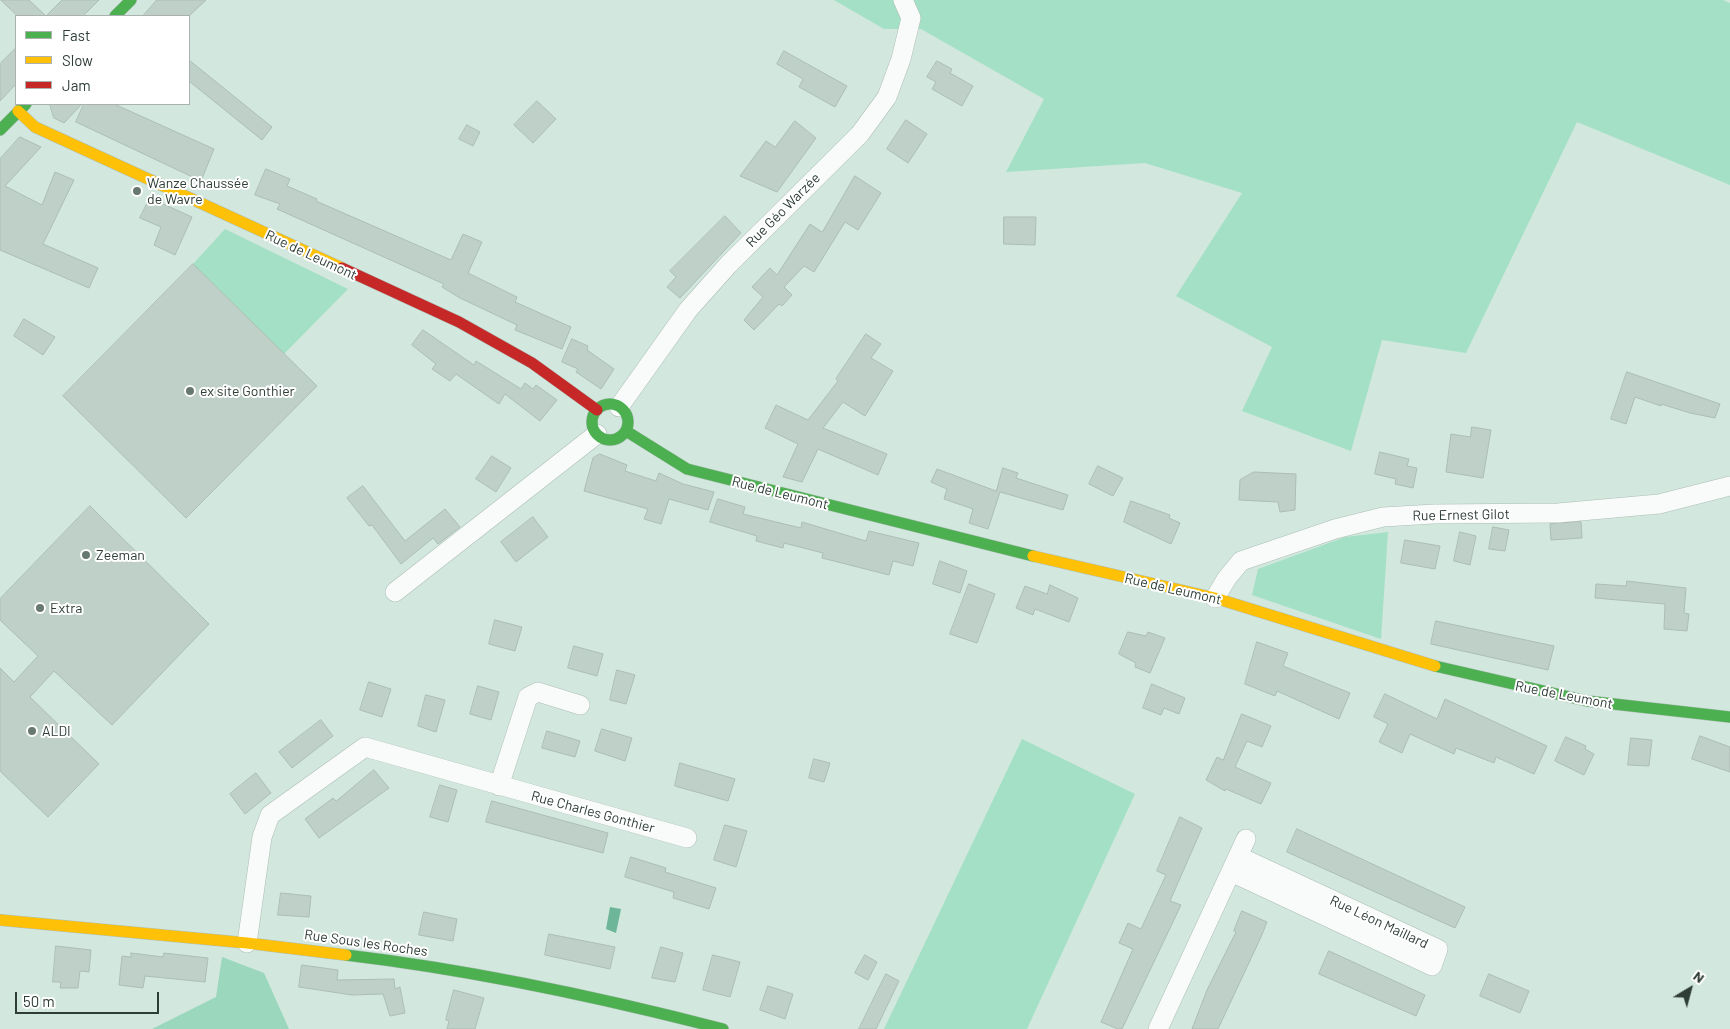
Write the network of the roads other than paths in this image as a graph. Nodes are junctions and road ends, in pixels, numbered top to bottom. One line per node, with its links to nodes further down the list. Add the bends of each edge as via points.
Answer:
1 (132, 0): 3 (street)
2 (903, 0): 6 (street, Rue Géo Warzée, via 911,18 887,97 860,134 728,265 688,310)
3 (116, 15)
4 (22, 107): 5 (street); 7 (street, Rue de Leumont, via 35,127 459,322 532,363)
5 (0, 130)
6 (619, 407): 7 (street, via 607,405); 8 (street, via 628,420)
7 (597, 410): 9 (street, via 592,422)
8 (626, 431): 9 (street, via 612,440); 12 (street, Rue de Leumont, via 687,469 1096,572)
9 (596, 434): 11 (street)
10 (1730, 486): 12 (street, Rue Ernest Gilot, via 1659,504 1567,512 1382,518 1242,561)
11 (394, 592)
12 (1215, 598): 14 (street, Rue de Leumont, via 1472,676 1586,701)
13 (580, 705): 15 (street, via 538,692 528,697)
14 (1730, 717)
15 (500, 786): 16 (street, Rue Charles Gonthier); 20 (street, Rue Charles Gonthier, via 365,747 270,815 262,837)
16 (687, 838)
17 (1246, 839): 18 (street)
18 (1234, 864): 18 (street, Rue Léon Maillard, via 1432,966 1438,949); 22 (street)
19 (0, 920): 20 (street, Rue Sous les Roches)
20 (248, 944): 21 (street, Rue Sous les Roches, via 399,960 623,1003)
21 (723, 1029)
22 (1158, 1029)

